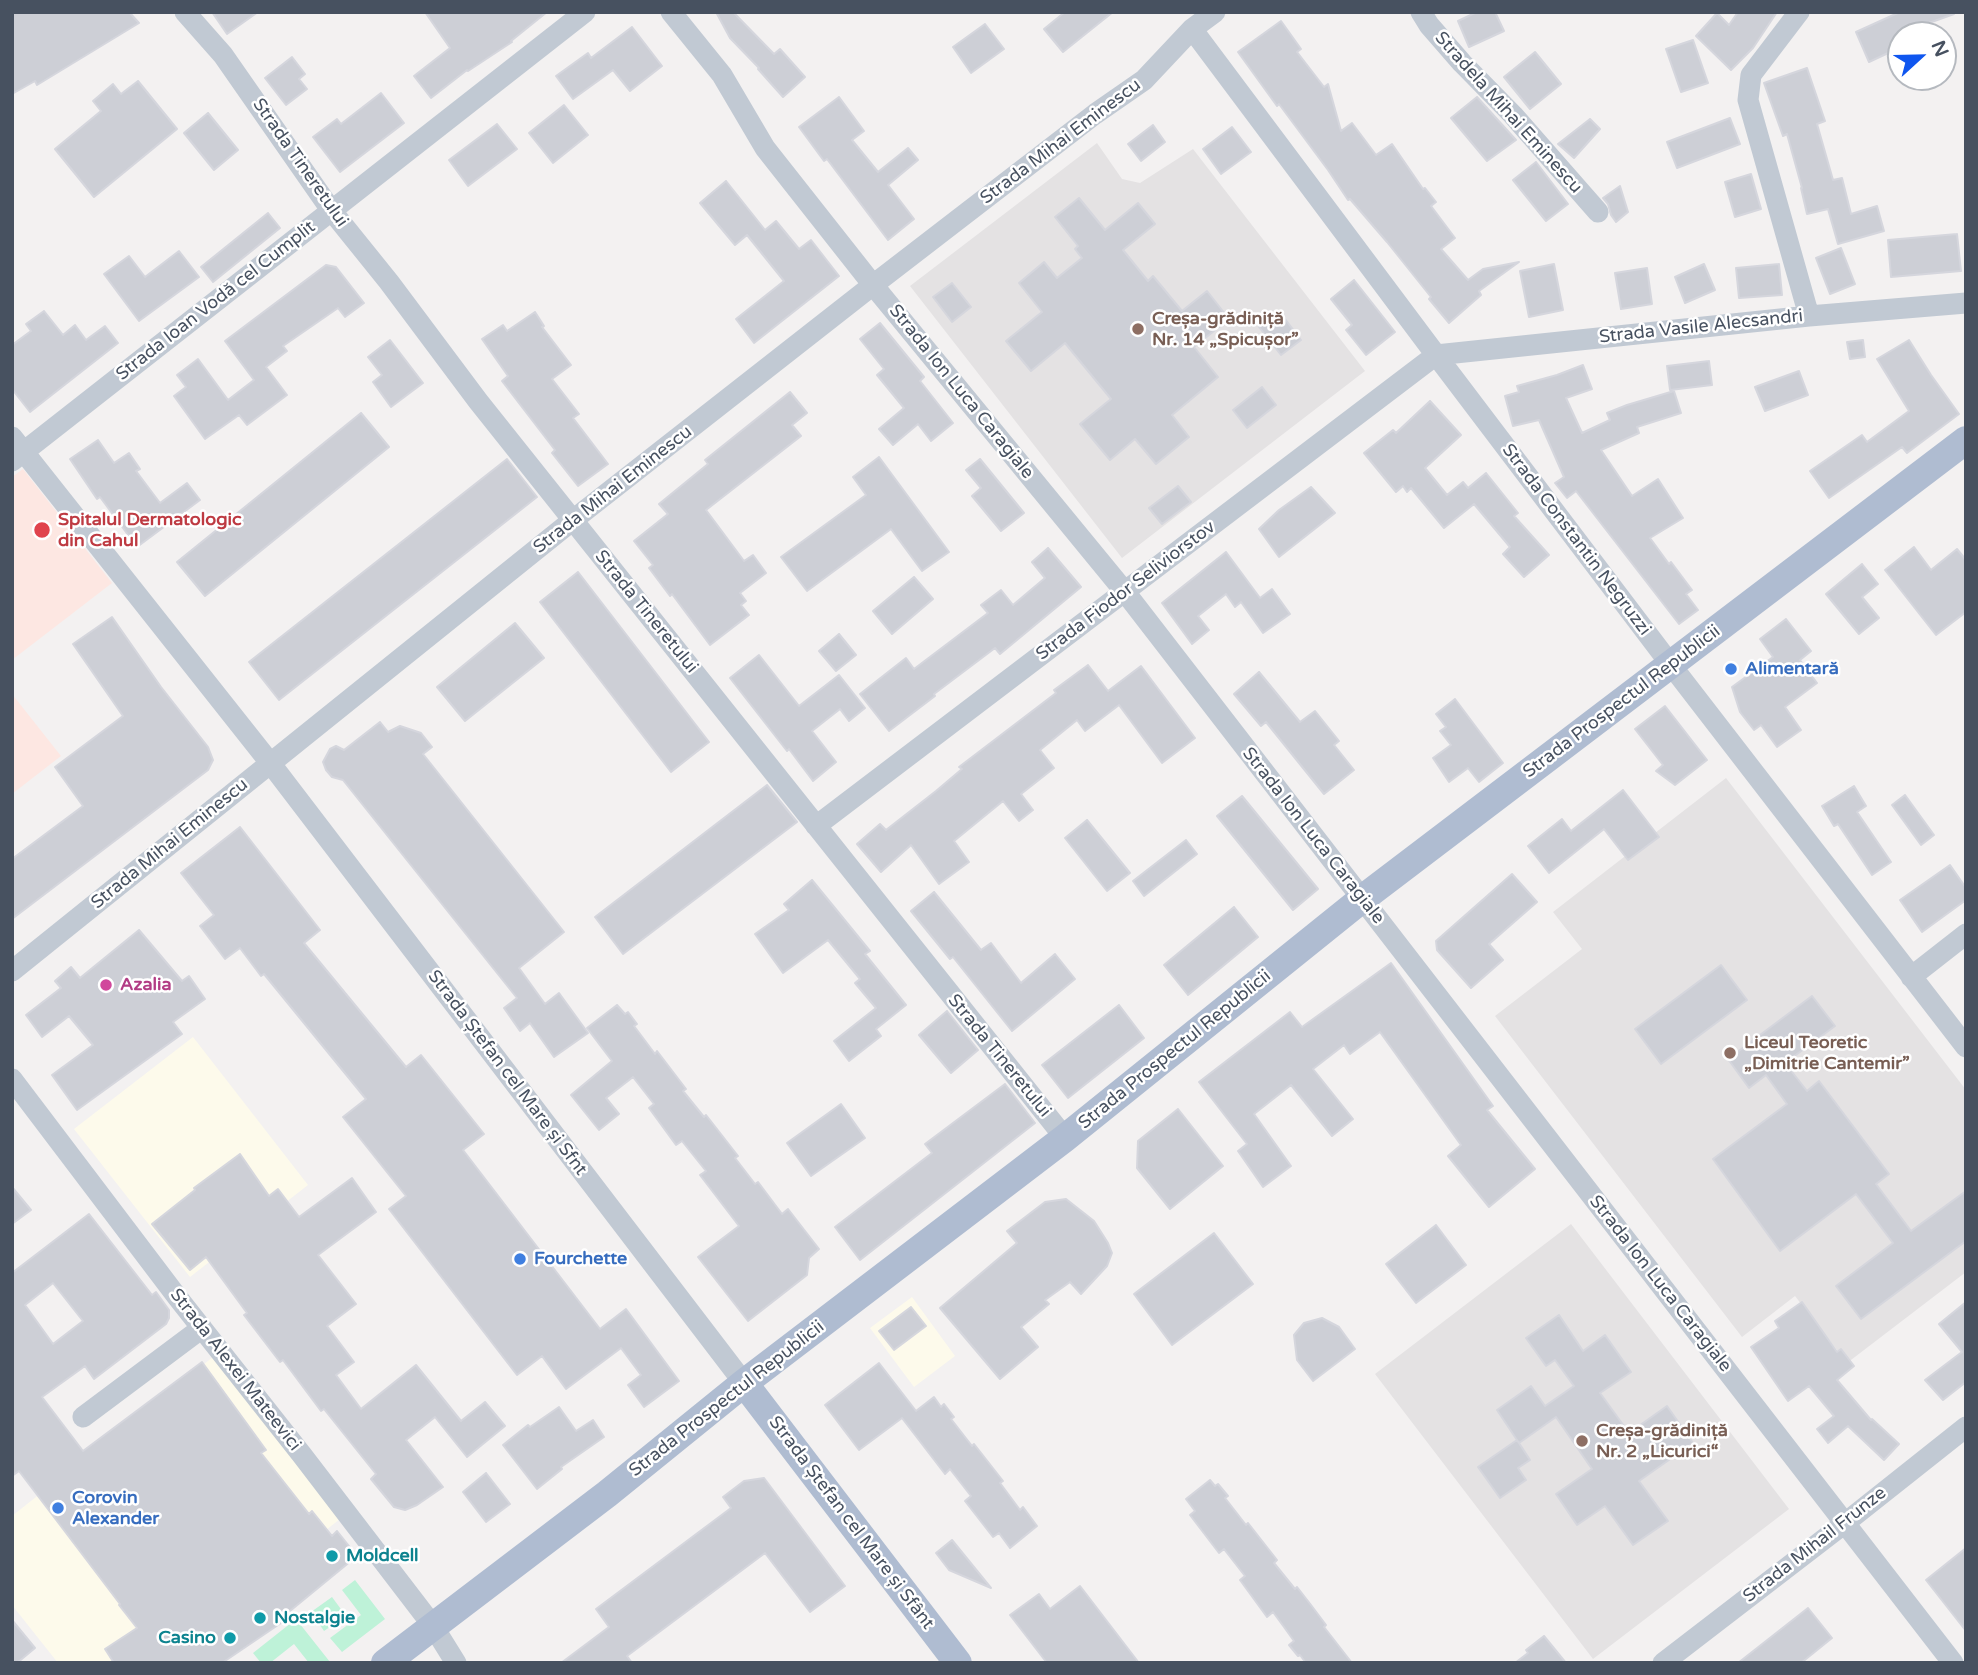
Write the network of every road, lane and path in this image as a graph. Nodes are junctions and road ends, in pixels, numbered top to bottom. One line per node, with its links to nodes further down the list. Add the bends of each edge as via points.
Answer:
1 (185, 12): 8 (street, Strada Tineretului, via 223,55)
2 (585, 12): 8 (street, Strada Ioan Vodă cel Cumplit)
3 (671, 12): 10 (street, Strada Ion Luca Caragiale, via 722,75 765,148)
4 (1215, 12): 7 (street, Strada Mihai Eminescu)
5 (1421, 12): 9 (street, Stradela Mihai Eminescu)
6 (1799, 12): 12 (street, via 1751,75 1748,100)
7 (1192, 29): 10 (street, Strada Mihai Eminescu, via 1144,80); 13 (street, Strada Constantin Negruzzi)
8 (331, 210): 15 (street, Strada Ioan Vodă cel Cumplit); 16 (street, Strada Tineretului)
9 (1598, 212)
10 (873, 285): 16 (street, Strada Mihai Eminescu); 17 (street, Strada Ion Luca Caragiale)
11 (1966, 303): 12 (street, Strada Vasile Alecsandri)
12 (1809, 316): 13 (street, Strada Vasile Alecsandri)
13 (1436, 355): 17 (street, Strada Fiodor Seliviorstov); 18 (street, Strada Constantin Negruzzi)
14 (1966, 440): 18 (main road, Strada Prospectul Republicii)
15 (16, 450): 19 (street)
16 (573, 520): 19 (street, Strada Mihai Eminescu); 20 (street, Strada Tineretului)
17 (1125, 592): 20 (street, Strada Fiodor Seliviorstov); 21 (street, Strada Ion Luca Caragiale)
18 (1671, 665): 21 (main road, Strada Prospectul Republicii); 24 (street, Strada Constantin Negruzzi)
19 (271, 764): 23 (street, Strada Mihai Eminescu); 29 (street, Strada Ștefan cel Mare și Sfnt)
20 (816, 826): 27 (street, Strada Tineretului)
21 (1362, 899): 27 (main road, Strada Prospectul Republicii); 32 (street, Strada Ion Luca Caragiale)
22 (1966, 934): 24 (street)
23 (12, 971)
24 (1911, 977): 25 (street, Strada Constantin Negruzzi)
25 (1966, 1047)
26 (12, 1079): 28 (street, Strada Alexei Mateevici)
27 (1065, 1138): 29 (main road, Strada Prospectul Republicii)
28 (202, 1328): 30 (street); 33 (street, Strada Alexei Mateevici)
29 (744, 1383): 33 (main road, Strada Prospectul Republicii); 36 (main road, Strada Ștefan cel Mare și Sfânt)
30 (82, 1417)
31 (1966, 1427): 32 (street, Strada Mihail Frunze)
32 (1845, 1522): 37 (street, Strada Mihail Frunze); 38 (street, Strada Ion Luca Caragiale)
33 (433, 1626): 34 (main road, Strada Prospectul Republicii); 35 (street, Strada Alexei Mateevici)
34 (385, 1663)
35 (456, 1663)
36 (958, 1663)
37 (1663, 1663)
38 (1952, 1663)

